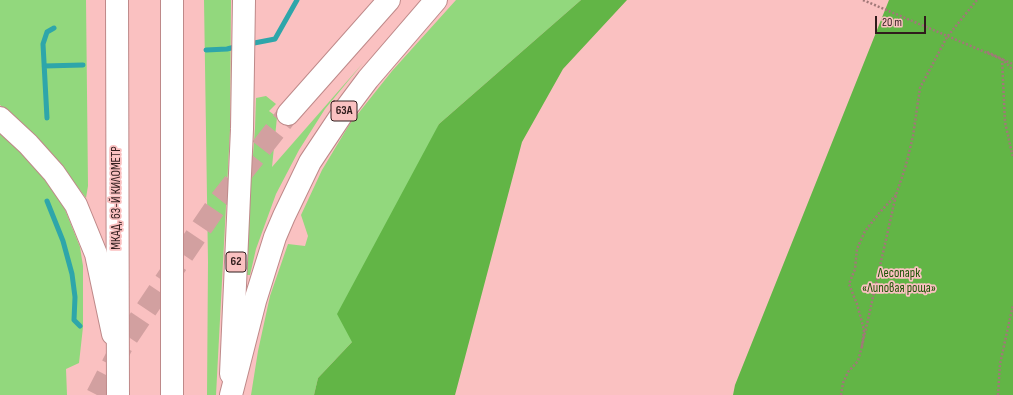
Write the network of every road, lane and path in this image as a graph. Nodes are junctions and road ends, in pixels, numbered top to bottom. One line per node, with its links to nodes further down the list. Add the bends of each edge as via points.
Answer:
1 (117, 0): 18 (main road, МКАД, 63-Й КИЛОМЕТР)
2 (172, 0): 20 (main road)
3 (244, 0): 21 (main road, 62, via 242,129)
4 (389, 0): 12 (main road)
5 (436, 0): 21 (main road, 63A, via 368,79 323,141 300,180 275,237 255,301)
6 (863, 0): 8 (path)
7 (976, 0): 8 (path)
8 (947, 37): 9 (path, bridge); 15 (path, via 920,88 913,136)
9 (1002, 59): 10 (path); 11 (path, bridge); 14 (path, via 1005,122)
10 (1013, 64)
11 (1013, 70)
12 (288, 114)
13 (0, 118): 18 (main road, via 54,173 76,205 96,254)
14 (1013, 158)
15 (896, 195): 17 (path); 17 (path, via 866,231 857,249 855,269 849,284 864,330)
16 (1013, 305): 23 (path, via 1000,364)
17 (862, 346): 22 (path, via 858,361 848,372 843,383)
18 (118, 357): 19 (main road, МКАД, 63-Й КИЛОМЕТР)
19 (118, 395)
20 (172, 395)
21 (231, 395)
22 (841, 395)
23 (998, 395)

